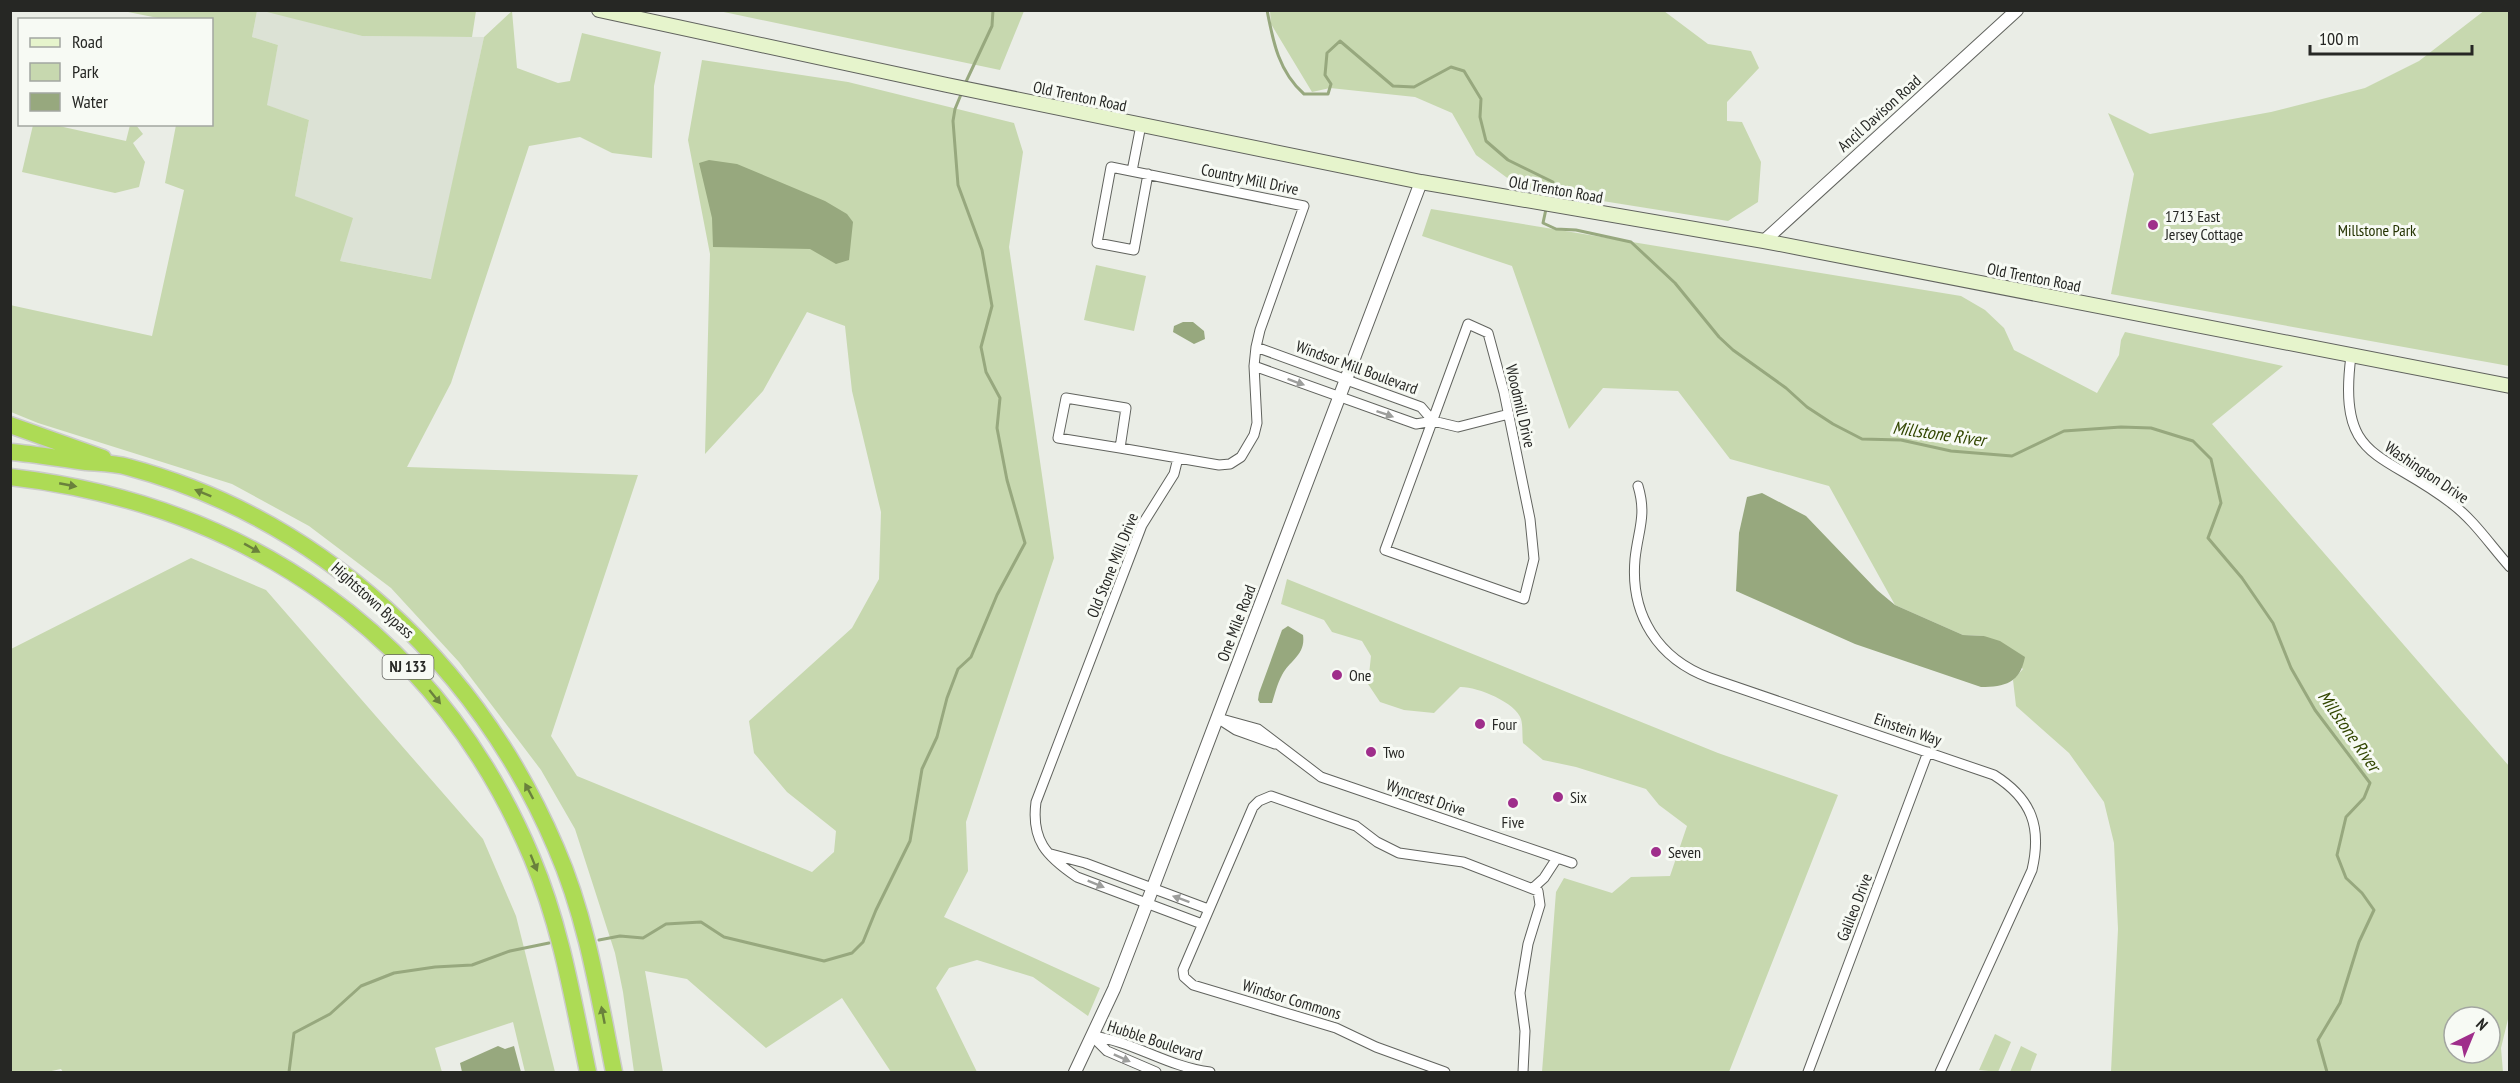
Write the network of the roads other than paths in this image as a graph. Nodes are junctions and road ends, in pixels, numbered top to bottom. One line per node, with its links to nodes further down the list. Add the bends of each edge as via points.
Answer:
1 (599, 10): 3 (main road, Old Trenton Road)
2 (2017, 10): 7 (street, Ancil Davison Road)
3 (1141, 125): 4 (street); 6 (main road, Old Trenton Road)
4 (1132, 171): 5 (street, Country Mill Drive); 5 (street, Country Mill Drive, via 1111,167 1097,243 1134,250)
5 (1149, 174): 8 (street, Country Mill Drive, via 1304,206)
6 (1421, 182): 7 (main road, Old Trenton Road); 11 (street, One Mile Road)
7 (1764, 241): 9 (main road, Old Trenton Road)
8 (1256, 347): 10 (street); 11 (street, Windsor Mill Boulevard)
9 (2351, 356): 12 (main road, Old Trenton Road); 23 (street, Washington Drive, via 2347,402 2351,422 2363,443 2379,458 2462,511)
10 (1254, 366): 13 (street, Windsor Mill Boulevard, one-way to 13); 19 (street, via 1257,423 1247,450 1230,464)
11 (1345, 380): 13 (street, One Mile Road); 15 (street, Windsor Mill Boulevard, via 1421,407)
12 (2510, 386)
13 (1339, 398): 15 (street, Windsor Mill Boulevard, one-way to 15, via 1416,424); 24 (street, One Mile Road)
14 (1509, 414): 15 (street, via 1458,427); 15 (street, Woodmill Drive, via 1488,333 1468,324); 15 (street, Woodmill Drive, via 1534,559 1524,599 1385,550)
15 (1432, 421)
16 (10, 425): 20 (highway)
17 (1120, 448): 17 (street, via 1126,408 1066,398 1058,438); 19 (street)
18 (10, 452): 20 (highway, Hightstown Bypass / NJ 133)
19 (1178, 458): 26 (street, Old Stone Mill Drive, via 1174,474 1142,525 1036,802 1034,827)
20 (126, 466): 36 (highway, Hightstown Bypass / NJ 133, one-way to 20, via 586,938 557,849 519,772 455,681 402,624 351,577 314,550 218,499)
21 (10, 477): 35 (highway, Hightstown Bypass / NJ 133, one-way to 35, via 103,492 205,525 300,576 360,621 399,657 456,723 519,828 555,923)
22 (1638, 486): 25 (street, Einstein Way, via 1643,521 1635,560 1637,596 1649,632 1662,647 1704,676)
23 (2510, 567)
24 (1218, 718): 27 (street, Wyncrest Drive, via 1236,730 1277,745 1321,777); 29 (street, One Mile Road)
25 (1928, 752): 42 (street, Galileo Drive); 43 (street, Einstein Way, via 1994,775 2011,786 2031,813 2036,831 2032,870)
26 (1051, 854): 29 (street); 31 (street, Old Stone Mill Drive, one-way to 31, via 1077,877)
27 (1557, 858): 28 (street, Wyncrest Drive); 30 (street)
28 (1572, 863)
29 (1153, 888): 31 (street, One Mile Road); 32 (street, one-way to 29)
30 (1533, 888): 32 (street, Windsor Commons, via 1463,862 1398,853 1356,826 1271,796 1253,807); 41 (street, via 1538,891 1540,905 1528,944 1520,993 1525,1031)
31 (1147, 903): 33 (street); 34 (street, One Mile Road)
32 (1208, 909): 33 (street, Windsor Commons)
33 (1202, 924): 40 (street, Windsor Commons, via 1184,970 1184,977 1193,985 1336,1028)
34 (1092, 1036): 37 (street, One Mile Road); 38 (street, Hubble Boulevard, one-way to 38, via 1107,1051); 39 (street, Hubble Boulevard, via 1114,1039 1172,1064)
35 (588, 1072)
36 (614, 1072)
37 (1075, 1072)
38 (1156, 1072)
39 (1209, 1072)
40 (1445, 1072)
41 (1523, 1072)
42 (1808, 1072)
43 (1940, 1072)

